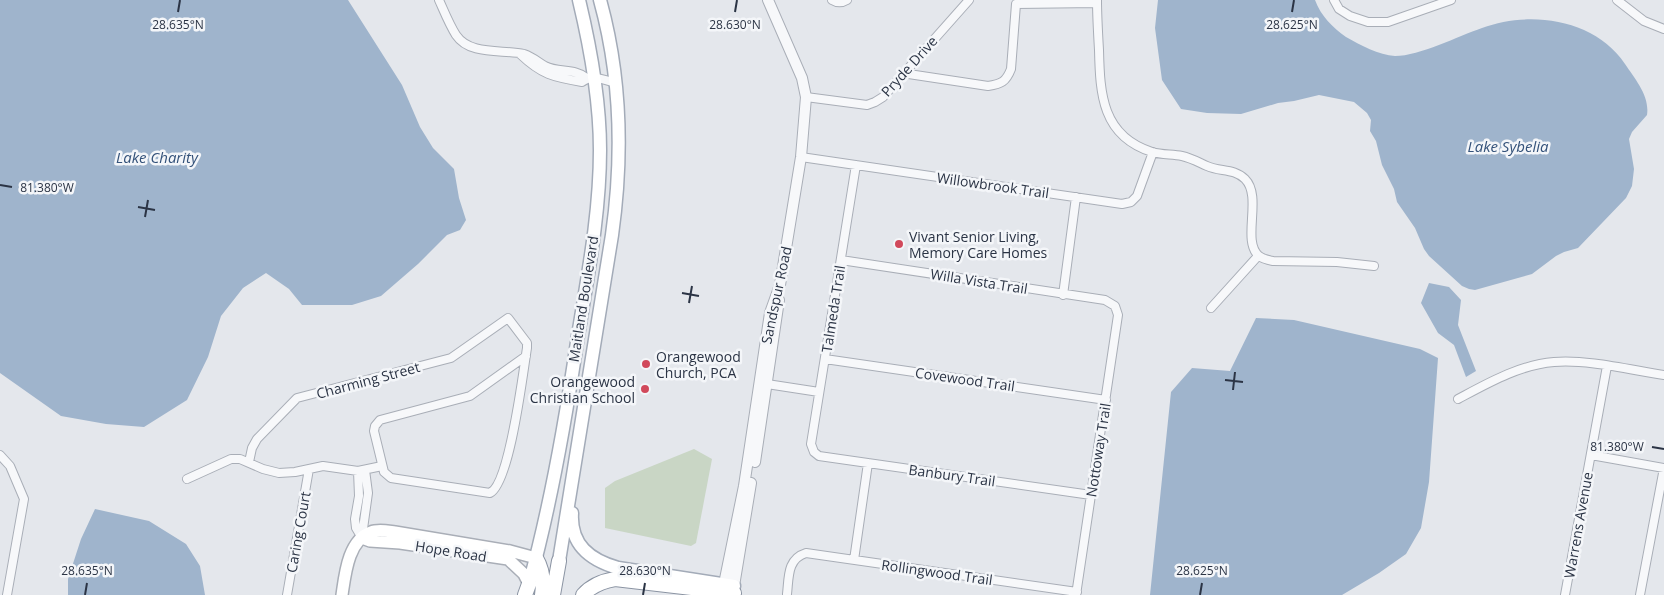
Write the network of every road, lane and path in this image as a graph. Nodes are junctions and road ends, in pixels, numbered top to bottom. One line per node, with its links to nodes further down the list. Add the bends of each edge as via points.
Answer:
1 (439, 0): 16 (street, via 456,35 473,48 518,53 543,73 559,78 582,82)
2 (579, 0): 16 (main road, Maitland Boulevard)
3 (600, 0): 15 (main road, Maitland Boulevard)
4 (768, 0): 17 (street, Sandspur Road, via 802,78)
5 (832, 0): 6 (street)
6 (847, 0)
7 (968, 0): 14 (street, Pryde Drive)
8 (1334, 0): 9 (street, via 1339,9 1350,16 1368,22 1388,22)
9 (1451, 0)
10 (1616, 0): 13 (street, via 1644,21)
11 (1097, 1): 12 (street); 18 (street, via 1103,103 1119,133)
12 (1015, 2): 14 (street, via 1010,69 1008,78 1003,82 988,86)
13 (1664, 29)
14 (902, 73): 17 (street, Pryde Drive, via 883,96 867,105)
15 (615, 76): 16 (street); 16 (street); 36 (main road, Maitland Boulevard, via 619,145 615,215)
16 (591, 78): 49 (main road, Maitland Boulevard, via 600,151 596,214 560,450)
17 (806, 97): 19 (street, Sandspur Road)
18 (1153, 152): 21 (street, Willowbrook Trail, via 1137,196 1130,202 1122,204); 22 (street, via 1182,156 1215,169 1240,174 1251,187 1252,240)
19 (801, 157): 20 (street, Willowbrook Trail); 32 (street, Sandspur Road, via 780,285 770,313)
20 (856, 165): 21 (street, Willowbrook Trail); 23 (street, Talmeda Trail)
21 (1076, 197): 25 (street)
22 (1258, 256): 24 (street, via 1273,261); 27 (street)
23 (841, 260): 25 (street, Willa Vista Trail); 29 (street, Talmeda Trail)
24 (1374, 266)
25 (1063, 294): 26 (street, Willa Vista Trail, via 1105,300)
26 (1115, 306): 35 (street, Nottoway Trail, via 1118,315)
27 (1211, 308)
28 (526, 356): 40 (street, Charming Street, via 527,343 508,318 451,358 297,398 257,439); 42 (street, via 470,396 380,420 374,431); 42 (street, via 513,434 494,491 484,493 391,478)
29 (825, 358): 33 (street, Talmeda Trail); 35 (street, Covewood Trail)
30 (1607, 366): 31 (street); 34 (street, via 1565,362 1537,365 1502,376); 39 (street, Warrens Avenue)
31 (1664, 375)
32 (763, 384): 33 (street); 53 (street, Sandspur Road); 53 (street, via 750,488)
33 (819, 392): 37 (street, Talmeda Trail, via 811,444)
34 (1458, 399)
35 (1106, 400): 47 (street, Nottoway Trail)
36 (578, 441): 51 (main road, Maitland Boulevard); 53 (main road, via 572,518 577,541 584,551 599,562 618,568)
37 (814, 452): 41 (street, Banbury Trail, via 819,456)
38 (0, 455): 56 (street, via 10,466 24,498)
39 (1591, 455): 43 (street); 63 (street, Warrens Avenue)
40 (249, 462): 44 (street, via 279,473); 46 (street, via 230,459)
41 (868, 463): 47 (street, Banbury Trail); 50 (street)
42 (382, 466): 45 (street)
43 (1664, 468): 64 (street)
44 (310, 469): 45 (street, via 323,466); 57 (street, Caring Court)
45 (362, 470): 48 (street, via 368,493)
46 (187, 479)
47 (1091, 495): 55 (street, Nottoway Trail)
48 (362, 537): 49 (main road, Hope Road, via 370,532 386,531); 52 (main road, Hope Road, via 370,541 508,559 524,574); 58 (main road, via 350,554)
49 (536, 558): 52 (main road, Maitland Boulevard); 59 (highway, via 543,578)
50 (854, 560): 54 (street, Rollingwood Trail, via 806,554 798,556 791,564); 55 (street, Rollingwood Trail)
51 (559, 561): 60 (highway, Maitland Boulevard); 61 (highway)
52 (527, 590)
53 (728, 591): 62 (highway, via 615,579 604,581)
54 (787, 594)
55 (1077, 594)
56 (7, 595)
57 (287, 595)
58 (342, 595)
59 (542, 595)
60 (553, 595)
61 (557, 595)
62 (583, 595)
63 (1565, 595)
64 (1640, 595)

